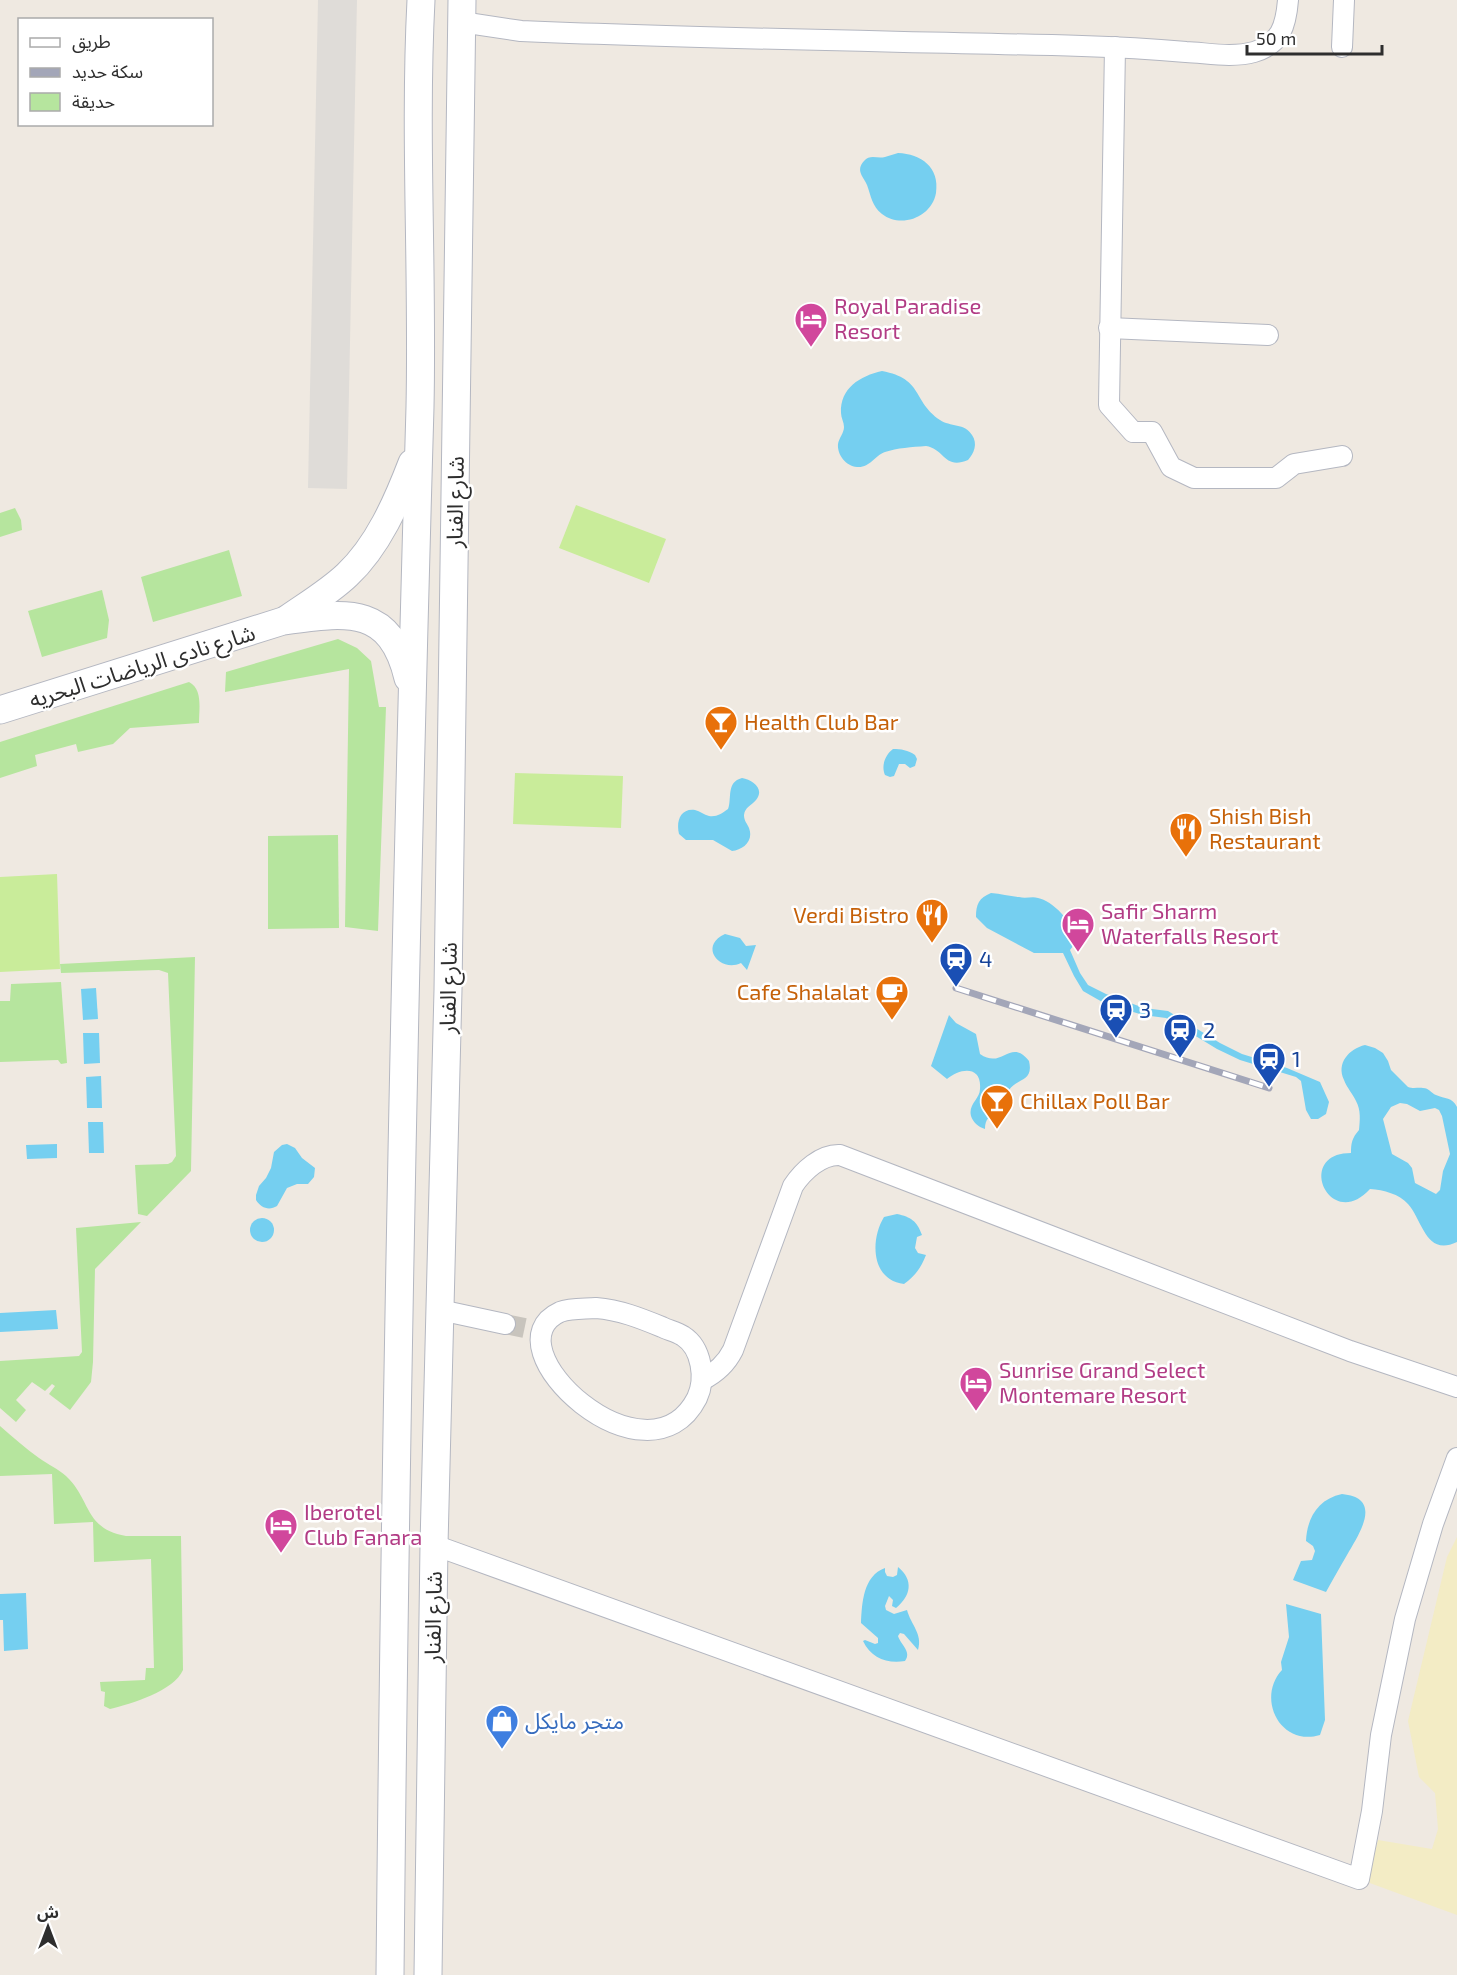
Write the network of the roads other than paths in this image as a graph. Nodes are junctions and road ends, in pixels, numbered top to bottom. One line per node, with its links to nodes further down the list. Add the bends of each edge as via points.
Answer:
1 (1288, 0): 5 (street, via 1284,28 1271,44 1240,56)
2 (1344, 0): 6 (street)
3 (421, 5): 4 (main road, via 434,20); 8 (main road, شارع الفنار)
4 (461, 11): 5 (street, via 492,28 556,33); 7 (main road, شارع الفنار)
5 (1115, 47): 9 (street)
6 (1342, 47)
7 (460, 86): 8 (main road, via 440,77); 16 (main road, شارع الفنار)
8 (419, 87): 11 (main road, شارع الفنار)
9 (1109, 328): 10 (street); 12 (street, via 1109,405 1133,432 1152,432 1171,467 1194,478 1276,478 1294,464)
10 (1268, 335)
11 (418, 446): 13 (main road, شارع نادى الرياضات البحريه, via 404,484 367,553 340,581); 14 (main road, شارع الفنار)
12 (1342, 456)
13 (283, 621): 14 (main road, شارع نادى الرياضات البحريه, via 351,615 374,622 399,650); 15 (main road, شارع نادى الرياضات البحريه)
14 (412, 693): 22 (main road, شارع الفنار)
15 (0, 710)
16 (440, 1310): 17 (street); 21 (main road, شارع الفنار)
17 (505, 1324)
18 (702, 1380): 18 (street, via 696,1352 683,1336 624,1312 569,1309 536,1330 543,1356 563,1387 594,1413 612,1422 632,1428 661,1428 676,1422 689,1411); 19 (street, via 719,1370 733,1350 793,1186 821,1159 840,1155 1350,1351)
19 (1457, 1387)
20 (1457, 1458): 21 (street, via 1421,1562 1394,1668 1359,1879)
21 (434, 1545): 23 (main road, شارع الفنار)
22 (390, 1975)
23 (428, 1975)

